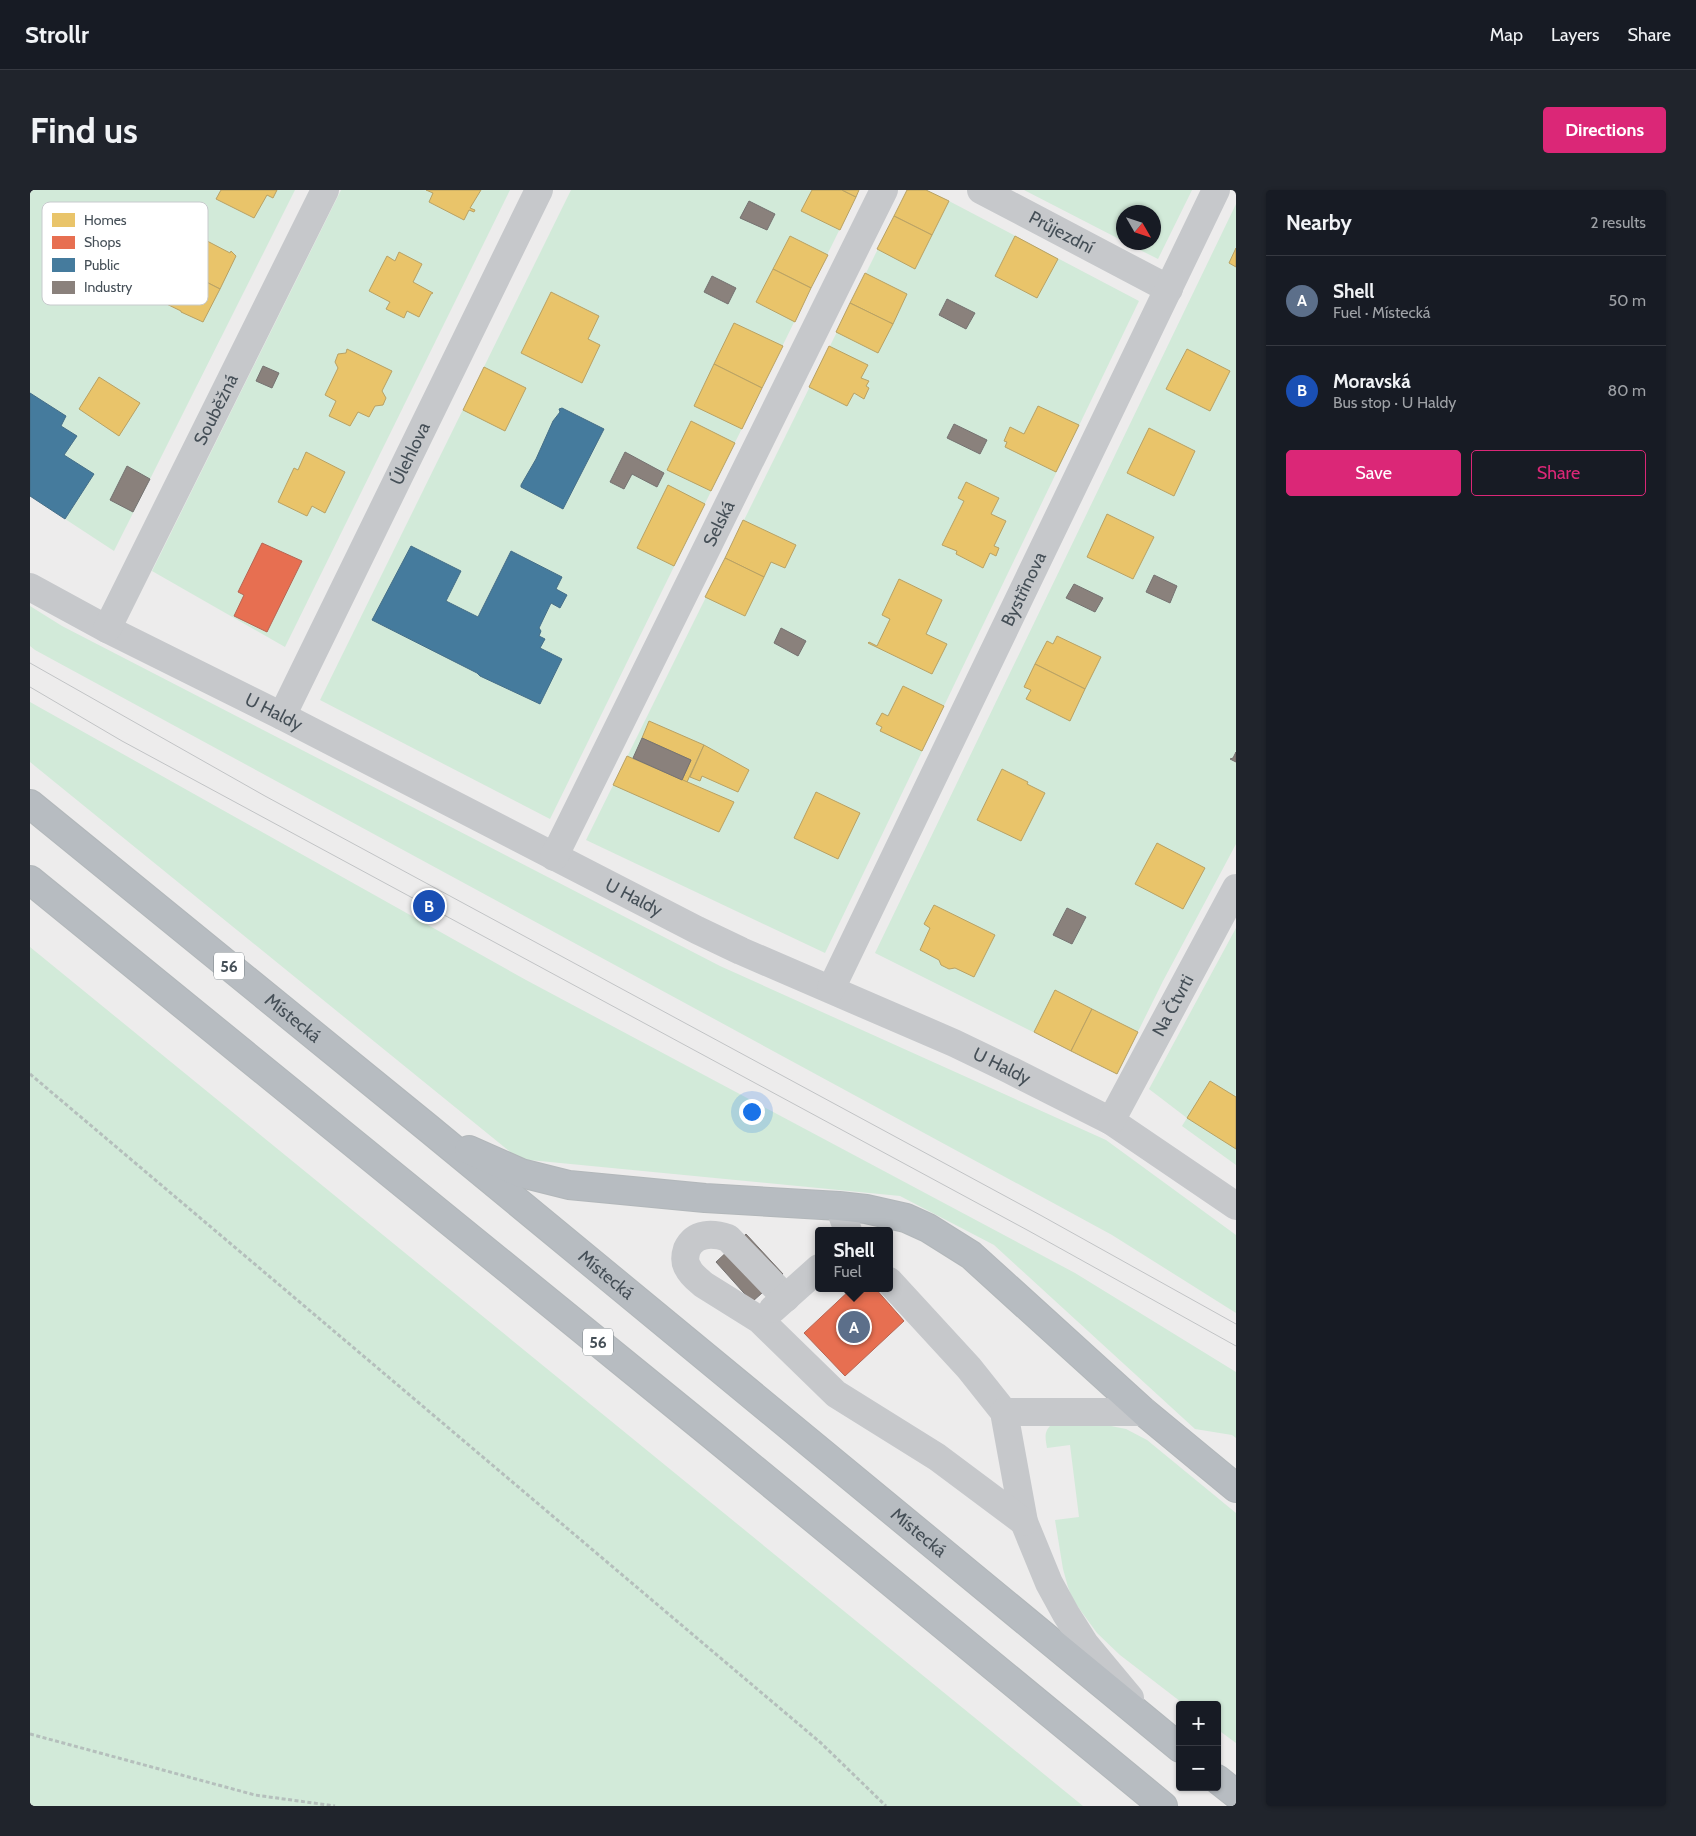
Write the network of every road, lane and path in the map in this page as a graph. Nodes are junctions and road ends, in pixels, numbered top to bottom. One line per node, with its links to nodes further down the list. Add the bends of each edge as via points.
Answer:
1 (325, 190): 8 (street, Souběžná)
2 (539, 190): 9 (street, Úlehlova)
3 (884, 190): 11 (street, Selská)
4 (981, 190): 6 (street, Průjezdní)
5 (1216, 190): 6 (street, Bystřinova)
6 (1169, 289): 14 (street, Bystřinova)
7 (30, 586): 8 (street, U Haldy)
8 (107, 628): 9 (street, U Haldy)
9 (282, 716): 11 (street, U Haldy)
10 (30, 804): 17 (highway, Místecká / 56)
11 (554, 857): 14 (street, U Haldy, via 741,951)
12 (30, 880): 35 (highway, 56)
13 (1236, 888): 16 (street, Na Čtvrti)
14 (831, 989): 16 (street, U Haldy, via 981,1056)
15 (30, 1074): 34 (path, via 821,1743)
16 (1111, 1122): 19 (street, U Haldy)
17 (428, 1128): 18 (highway, via 521,1174 569,1185); 30 (highway, Místecká / 56)
18 (839, 1206): 20 (street); 26 (highway, via 866,1208 906,1218 971,1254)
19 (1236, 1206)
20 (847, 1227)
21 (815, 1272): 23 (street)
22 (893, 1285): 25 (street, via 969,1368)
23 (786, 1298): 24 (street); 24 (street, via 728,1238 707,1235 691,1242 686,1251 688,1270 704,1285)
24 (760, 1320): 28 (street, via 836,1394 937,1457)
25 (1004, 1412): 26 (street); 28 (street)
26 (1144, 1412): 27 (highway)
27 (1236, 1488)
28 (1024, 1522): 30 (street, via 1050,1583 1085,1644)
29 (30, 1734): 33 (path, via 255,1795)
30 (1171, 1741)
31 (1221, 1782): 32 (highway)
32 (1236, 1794)
33 (335, 1806)
34 (886, 1806)
35 (1163, 1806)

